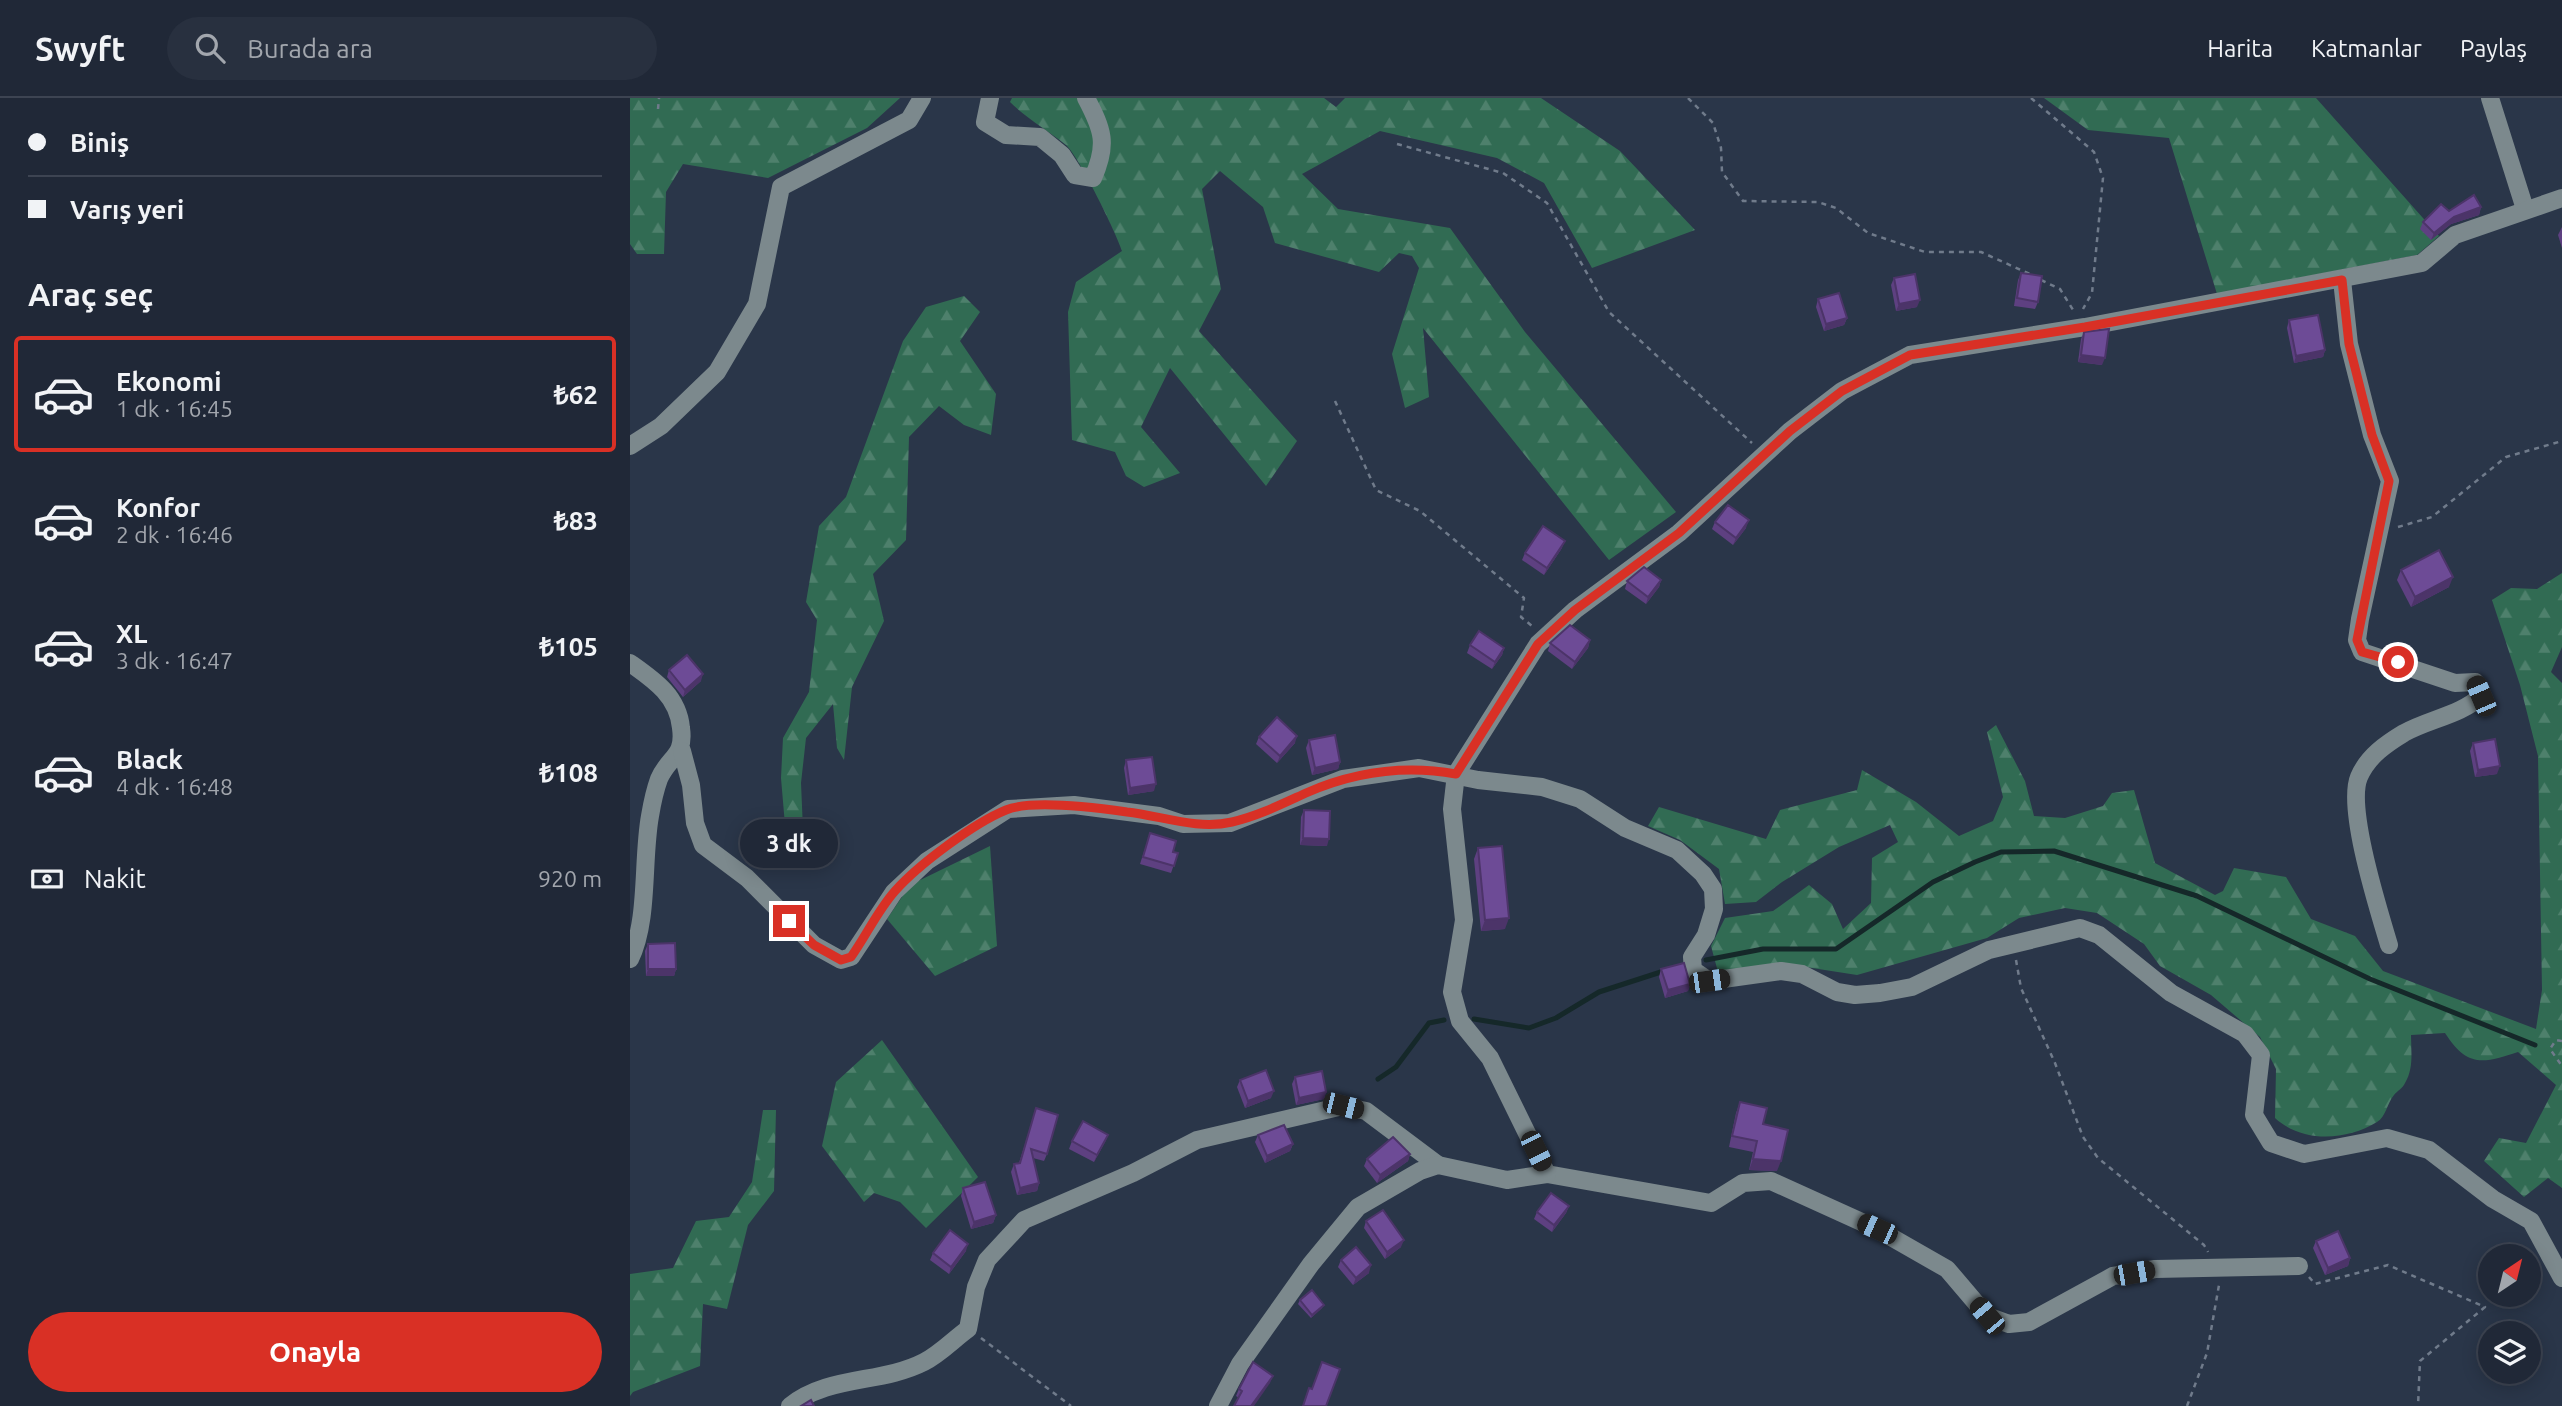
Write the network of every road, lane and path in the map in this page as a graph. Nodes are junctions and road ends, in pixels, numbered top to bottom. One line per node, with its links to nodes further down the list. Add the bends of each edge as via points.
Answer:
1 (659, 98): 8 (path)
2 (922, 98): 15 (street, via 909,120 780,187 757,304 717,372 662,426)
3 (990, 98): 4 (street, via 985,122 1006,135 1040,137 1062,155 1075,175 1093,178 1102,158 1102,127)
4 (1086, 98)
5 (1688, 98): 6 (path, via 1713,123 1722,172 1743,201 1818,202 1836,208 1868,233 1925,252 1981,252 2060,289 2079,318 2092,293 2103,178 2094,152)
6 (2031, 98)
7 (2490, 98): 11 (street)
8 (658, 110)
9 (1397, 144): 16 (path, via 1503,173 1547,203 1609,312)
10 (2562, 198): 11 (street)
11 (2525, 209): 12 (street, via 2455,235 2422,263)
12 (2342, 280): 16 (street, via 1910,355 1842,391); 17 (street, via 2349,344 2389,481)
13 (1335, 401): 18 (path, via 1376,490 1420,511 1524,598 1521,617 1534,627)
14 (2562, 441): 17 (path, via 2506,457 2432,517)
15 (630, 446)
16 (1765, 455): 18 (street, via 1679,533)
17 (2378, 533): 23 (street, via 2357,640 2362,652 2455,683 2475,682 2481,696 2470,706 2425,721 2380,747 2358,778 2357,807 2369,875)
18 (1552, 631): 21 (street, via 1538,644)
19 (630, 663): 20 (street, via 660,685 676,706)
20 (682, 751): 21 (street, via 703,845 747,878 814,945 841,960 851,957 894,892 927,861 1008,809 1074,805 1158,816 1183,824 1230,823 1343,779 1419,768); 24 (street, via 660,778 650,815 640,918)
21 (1456, 774): 22 (street, via 1542,787 1580,799 1625,828 1677,850 1713,889 1714,909 1706,935 1692,957 1693,970 1709,981 1781,971 1802,974 1837,992 1880,993 1912,987); 28 (street, via 1452,809 1464,920 1452,992 1460,1021 1490,1058)
22 (2014, 943): 30 (path, via 2021,988 2082,1138 2098,1158 2204,1245); 31 (street, via 2080,929 2099,935 2171,993 2245,1034 2261,1055 2254,1115 2271,1143 2304,1154 2387,1138 2428,1150 2531,1221)
23 (2389, 945)
24 (630, 959)
25 (2562, 1041): 26 (path, via 2556,1040 2550,1049)
26 (2562, 1066)
27 (1438, 1165): 28 (street, via 1507,1180); 32 (street, via 1366,1111 1343,1106 1197,1140 1024,1220 987,1260); 35 (street, via 1358,1207 1240,1364)
28 (1548, 1174): 30 (street, via 1711,1203 1743,1183 1771,1181 1877,1229 1947,1269 1987,1316 2009,1324 2029,1322 2113,1276 2155,1269)
29 (2299, 1266): 30 (street); 37 (path, via 2315,1284 2388,1265 2485,1307 2420,1361)
30 (2217, 1269): 36 (path, via 2220,1290 2207,1353)
31 (2562, 1278)
32 (968, 1329): 33 (street, via 925,1362 820,1388); 34 (path)
33 (790, 1406)
34 (1071, 1406)
35 (1218, 1406)
36 (2187, 1406)
37 (2418, 1406)

